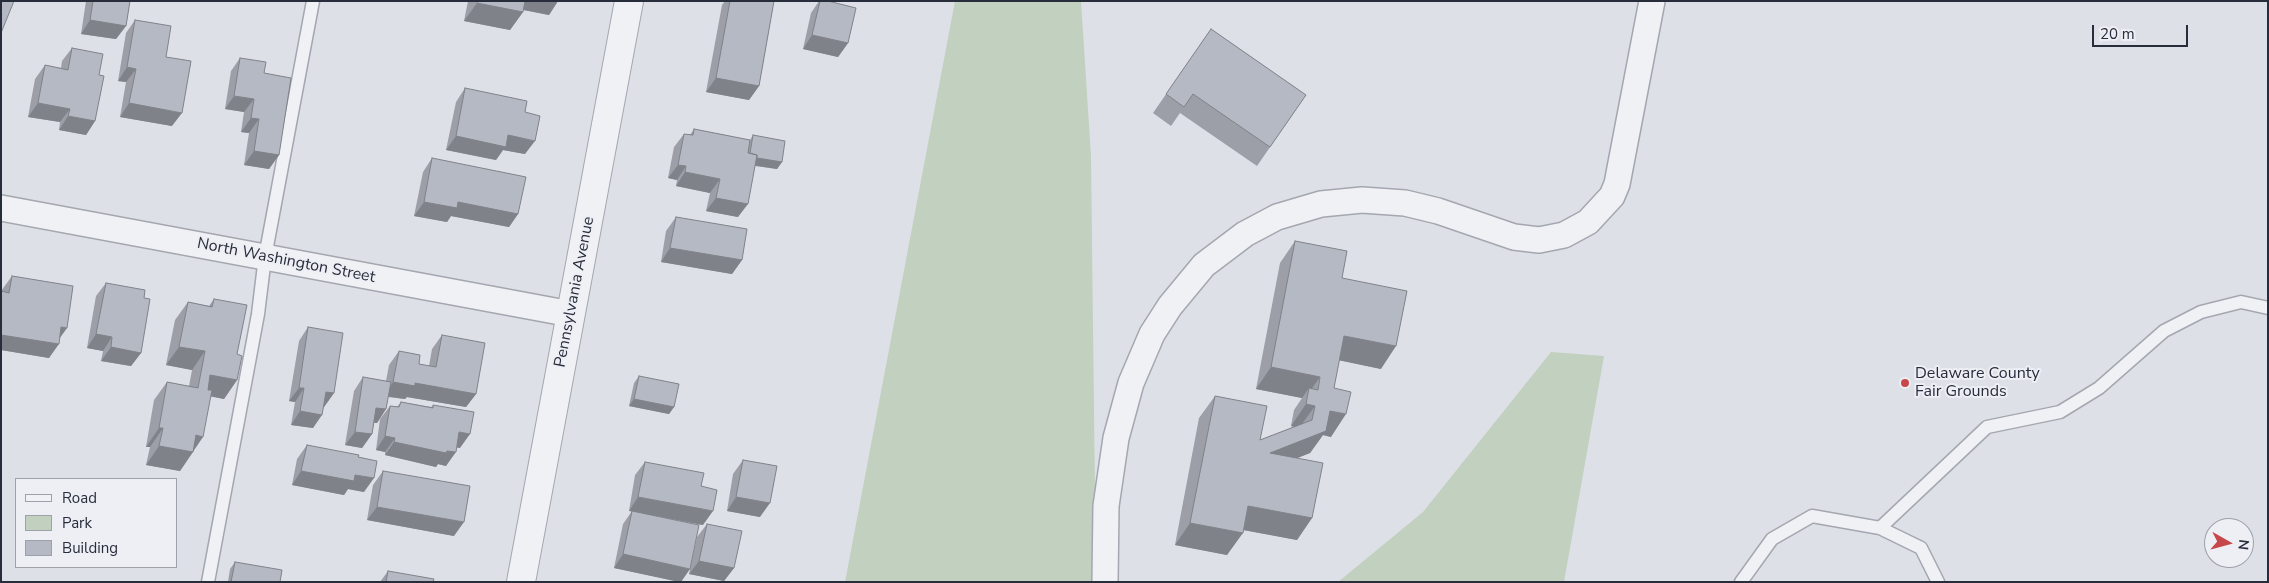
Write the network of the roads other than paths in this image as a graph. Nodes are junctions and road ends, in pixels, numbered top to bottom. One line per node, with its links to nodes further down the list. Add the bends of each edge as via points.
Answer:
1 (313, 1): 5 (lane)
2 (629, 1): 7 (street, Pennsylvania Avenue)
3 (1652, 1): 11 (street, via 1617,184 1612,196 1588,222 1564,236 1539,240 1514,237 1405,203 1362,200 1321,204 1269,221 1244,234 1204,265 1152,334 1131,383 1116,438 1106,506)
4 (1, 208): 5 (street, North Washington Street)
5 (265, 257): 7 (street, North Washington Street); 9 (lane, via 258,314)
6 (2268, 308): 8 (lane, via 2240,302 2201,312 2164,331 2099,388 2060,412 1987,427)
7 (571, 314): 10 (street, Pennsylvania Avenue)
8 (1880, 528): 12 (lane, via 1812,516 1772,539); 13 (lane, via 1921,548)
9 (208, 582)
10 (521, 582)
11 (1105, 582)
12 (1741, 582)
13 (1938, 582)

